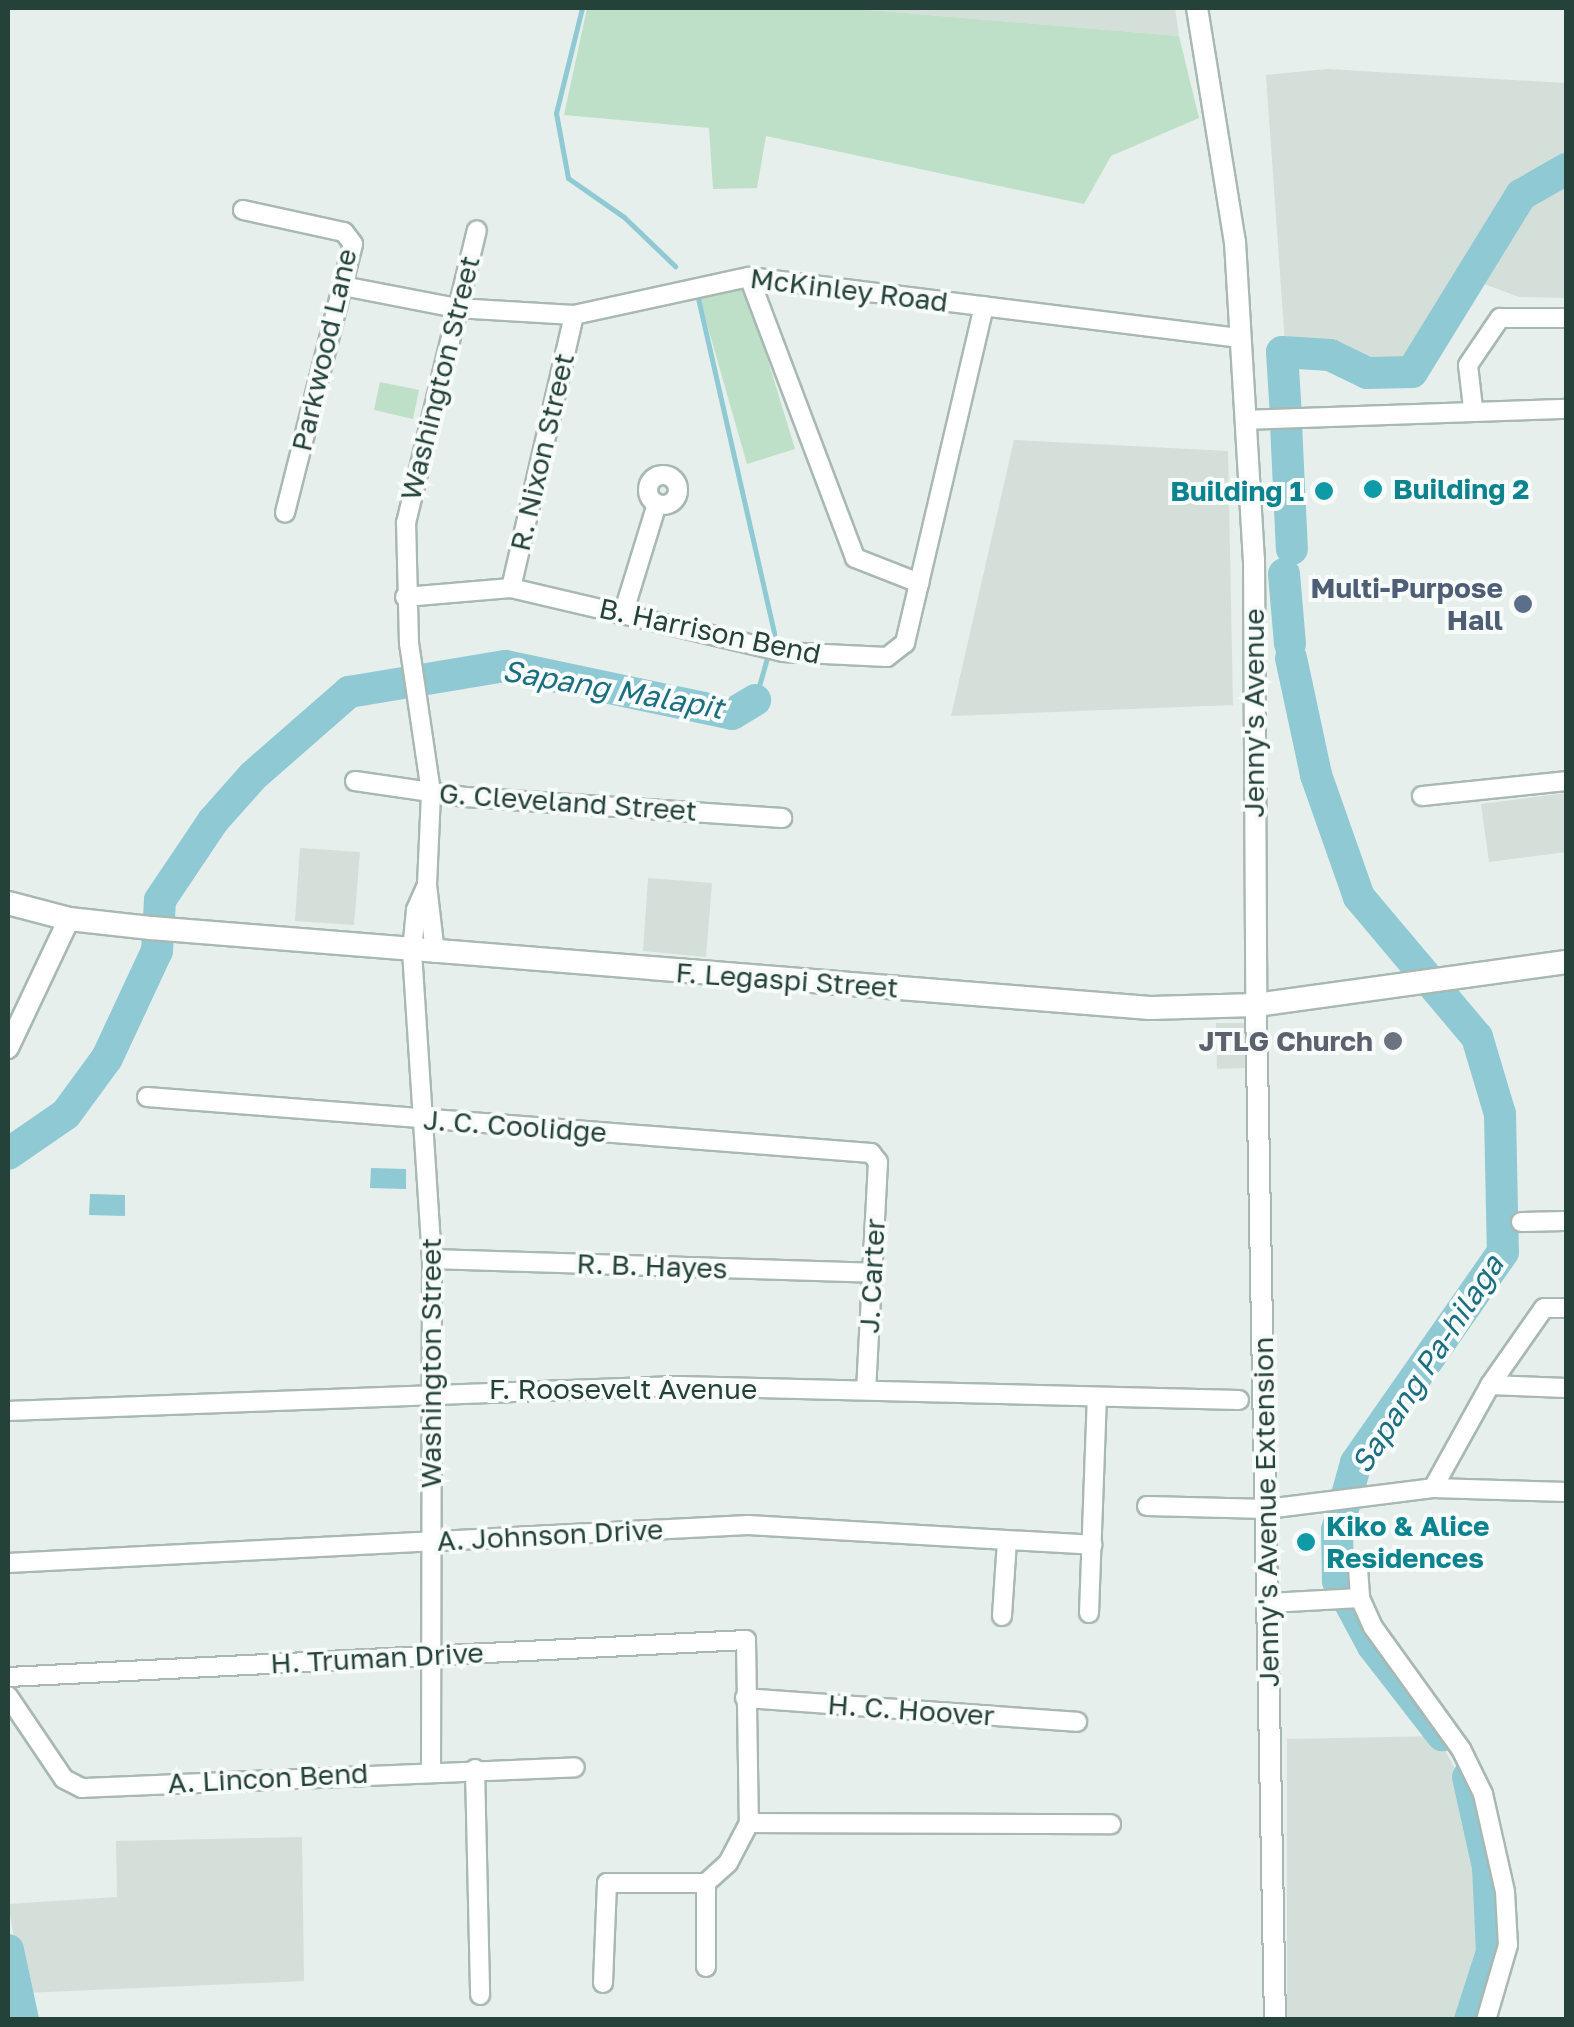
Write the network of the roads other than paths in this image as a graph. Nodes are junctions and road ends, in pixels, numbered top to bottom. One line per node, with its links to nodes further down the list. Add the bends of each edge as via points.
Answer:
1 (1197, 8): 10 (street, Jenny's Avenue, via 1235,242)
2 (243, 210): 5 (street, Parkwood Lane, via 352,236)
3 (476, 230): 7 (street, Washington Street)
4 (750, 277): 6 (street, McKinley Road); 8 (street, McKinley Road); 16 (street, via 855,558)
5 (343, 286): 7 (street, McKinley Road); 15 (street, Parkwood Lane)
6 (984, 306): 10 (street, McKinley Road); 16 (street, B. Harrison Bend)
7 (456, 308): 8 (street, McKinley Road); 18 (street, Washington Street, via 418,453 406,523)
8 (574, 316): 17 (street, R. Nixon Street)
9 (1566, 318): 11 (street, via 1500,318 1468,365)
10 (1240, 338): 13 (street, Jenny's Avenue)
11 (1473, 408): 12 (street); 13 (street)
12 (1566, 409)
13 (1245, 420): 29 (street, Jenny's Avenue, via 1254,559)
14 (657, 504): 19 (street)
15 (285, 513)
16 (920, 583): 19 (street, B. Harrison Bend, via 905,643 872,659 783,652)
17 (511, 588): 18 (street, B. Harrison Bend); 19 (street, B. Harrison Bend)
18 (405, 597): 22 (street, Washington Street)
19 (624, 611)
20 (355, 781): 22 (street, G. Cleveland Street)
21 (1566, 781): 23 (street)
22 (431, 792): 24 (street, G. Cleveland Street); 27 (street, Washington Street, via 427,885 416,910)
23 (1422, 796)
24 (782, 818)
25 (8, 903): 26 (main road, F. Legaspi Street)
26 (69, 919): 27 (main road, F. Legaspi Street); 30 (street)
27 (424, 952): 29 (main road, F. Legaspi Street, via 1150,1008); 32 (street, Washington Street)
28 (1566, 962): 29 (main road, F. Legaspi Street)
29 (1256, 1005): 51 (street, Jenny's Avenue Extension)
30 (8, 1048)
31 (433, 1049): 32 (street, Washington Street)
32 (422, 1076): 34 (street, Washington Street)
33 (147, 1097): 34 (street, J. C. Coolidge)
34 (424, 1120): 35 (street, J. C. Coolidge, via 859,1149); 38 (street, Washington Street)
35 (878, 1162): 39 (street, J. Carter)
36 (1566, 1221): 37 (street)
37 (1520, 1222)
38 (432, 1258): 39 (street, R. B. Hayes); 44 (street, Washington Street)
39 (872, 1272): 43 (street, J. Carter)
40 (1566, 1308): 41 (street, via 1544,1308)
41 (1490, 1385): 42 (street); 48 (street)
42 (1566, 1388)
43 (866, 1390): 44 (street, F. Roosevelt Avenue); 45 (street, F. Roosevelt Avenue)
44 (430, 1392): 47 (street, F. Roosevelt Avenue); 52 (street, Washington Street)
45 (1096, 1397): 46 (street, F. Roosevelt Avenue); 54 (street)
46 (1240, 1400)
47 (8, 1411)
48 (1433, 1488): 49 (street); 51 (street)
49 (1566, 1492)
50 (1147, 1506): 51 (street)
51 (1267, 1509): 58 (street, Jenny's Avenue Extension)
52 (433, 1541): 53 (street, A. Johnson Drive, via 766,1525); 55 (street, A. Johnson Drive); 61 (street, Washington Street)
53 (1007, 1541): 54 (street, A. Johnson Drive); 60 (street)
54 (1092, 1544): 59 (street)
55 (8, 1563)
56 (1358, 1568): 57 (street)
57 (1351, 1600): 58 (street); 76 (street, via 1461,1749 1482,1794 1505,1892 1508,1944)
58 (1269, 1602): 75 (street, Jenny's Avenue Extension)
59 (1088, 1613)
60 (1002, 1616)
61 (431, 1656): 62 (street, H. Truman Drive); 64 (street, H. Truman Drive, via 746,1640); 68 (street, Washington Street)
62 (8, 1677)
63 (8, 1696): 68 (street, A. Lincon Bend, via 64,1779 82,1788)
64 (745, 1698): 65 (street, H. C. Hoover); 69 (street)
65 (1076, 1722)
66 (575, 1767): 67 (street, A. Lincon Bend)
67 (474, 1769): 68 (street, A. Lincon Bend); 74 (street)
68 (431, 1770)
69 (748, 1823): 70 (street); 71 (street, via 728,1863)
70 (1111, 1824)
71 (706, 1883): 72 (street); 73 (street, via 606,1883)
72 (706, 1967)
73 (604, 1982)
74 (480, 1994)
75 (1275, 2020)
76 (1486, 2020)

